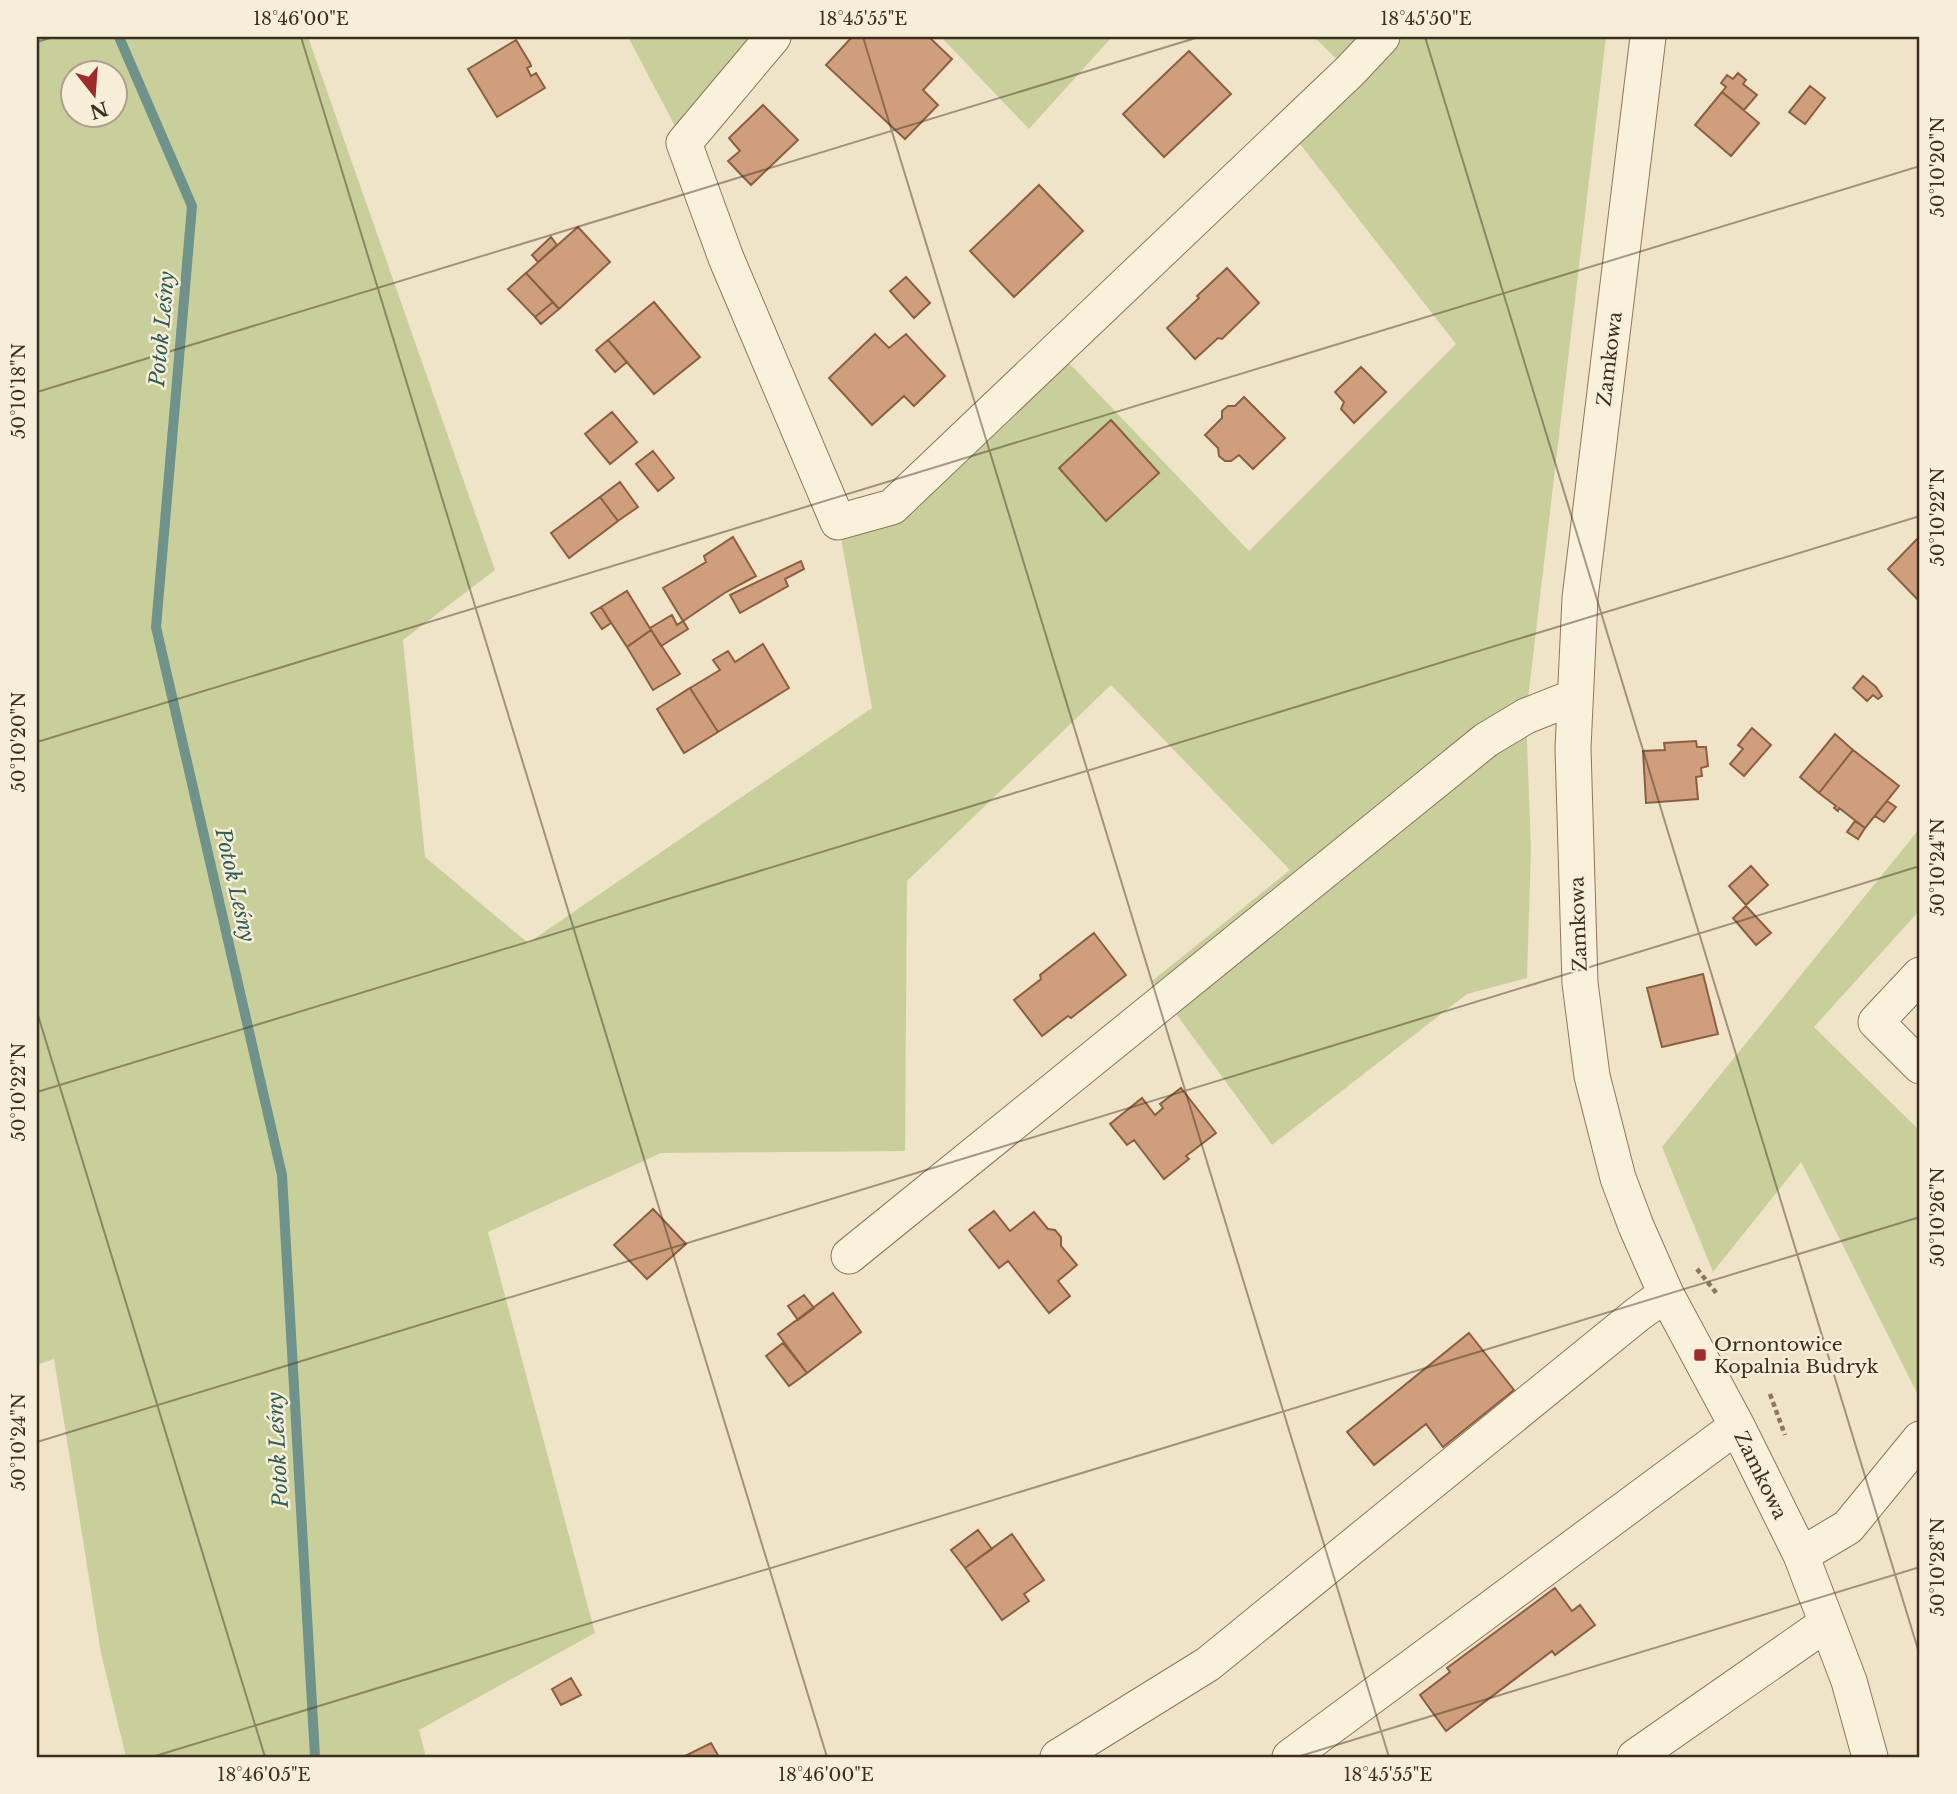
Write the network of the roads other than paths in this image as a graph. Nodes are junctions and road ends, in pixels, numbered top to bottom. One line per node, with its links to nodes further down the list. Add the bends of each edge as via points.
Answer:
1 (773, 37): 2 (street, via 684,143 726,258 838,522 892,507)
2 (1382, 37)
3 (1648, 37): 4 (street, Zamkowa, via 1580,598)
4 (1574, 697): 7 (street, via 1526,716 1486,740); 8 (street, Zamkowa, via 1580,983 1592,1076 1618,1178)
5 (1920, 975): 6 (street, via 1876,1022)
6 (1920, 1066)
7 (849, 1256)
8 (1666, 1294): 9 (street, Zamkowa); 13 (street, via 1208,1664)
9 (1737, 1426): 11 (street, Zamkowa); 14 (street)
10 (1920, 1439): 11 (street, via 1848,1527)
11 (1801, 1555): 12 (street, Zamkowa)
12 (1828, 1623): 15 (street); 16 (street, Zamkowa)
13 (1058, 1757)
14 (1290, 1757)
15 (1635, 1757)
16 (1870, 1757)

